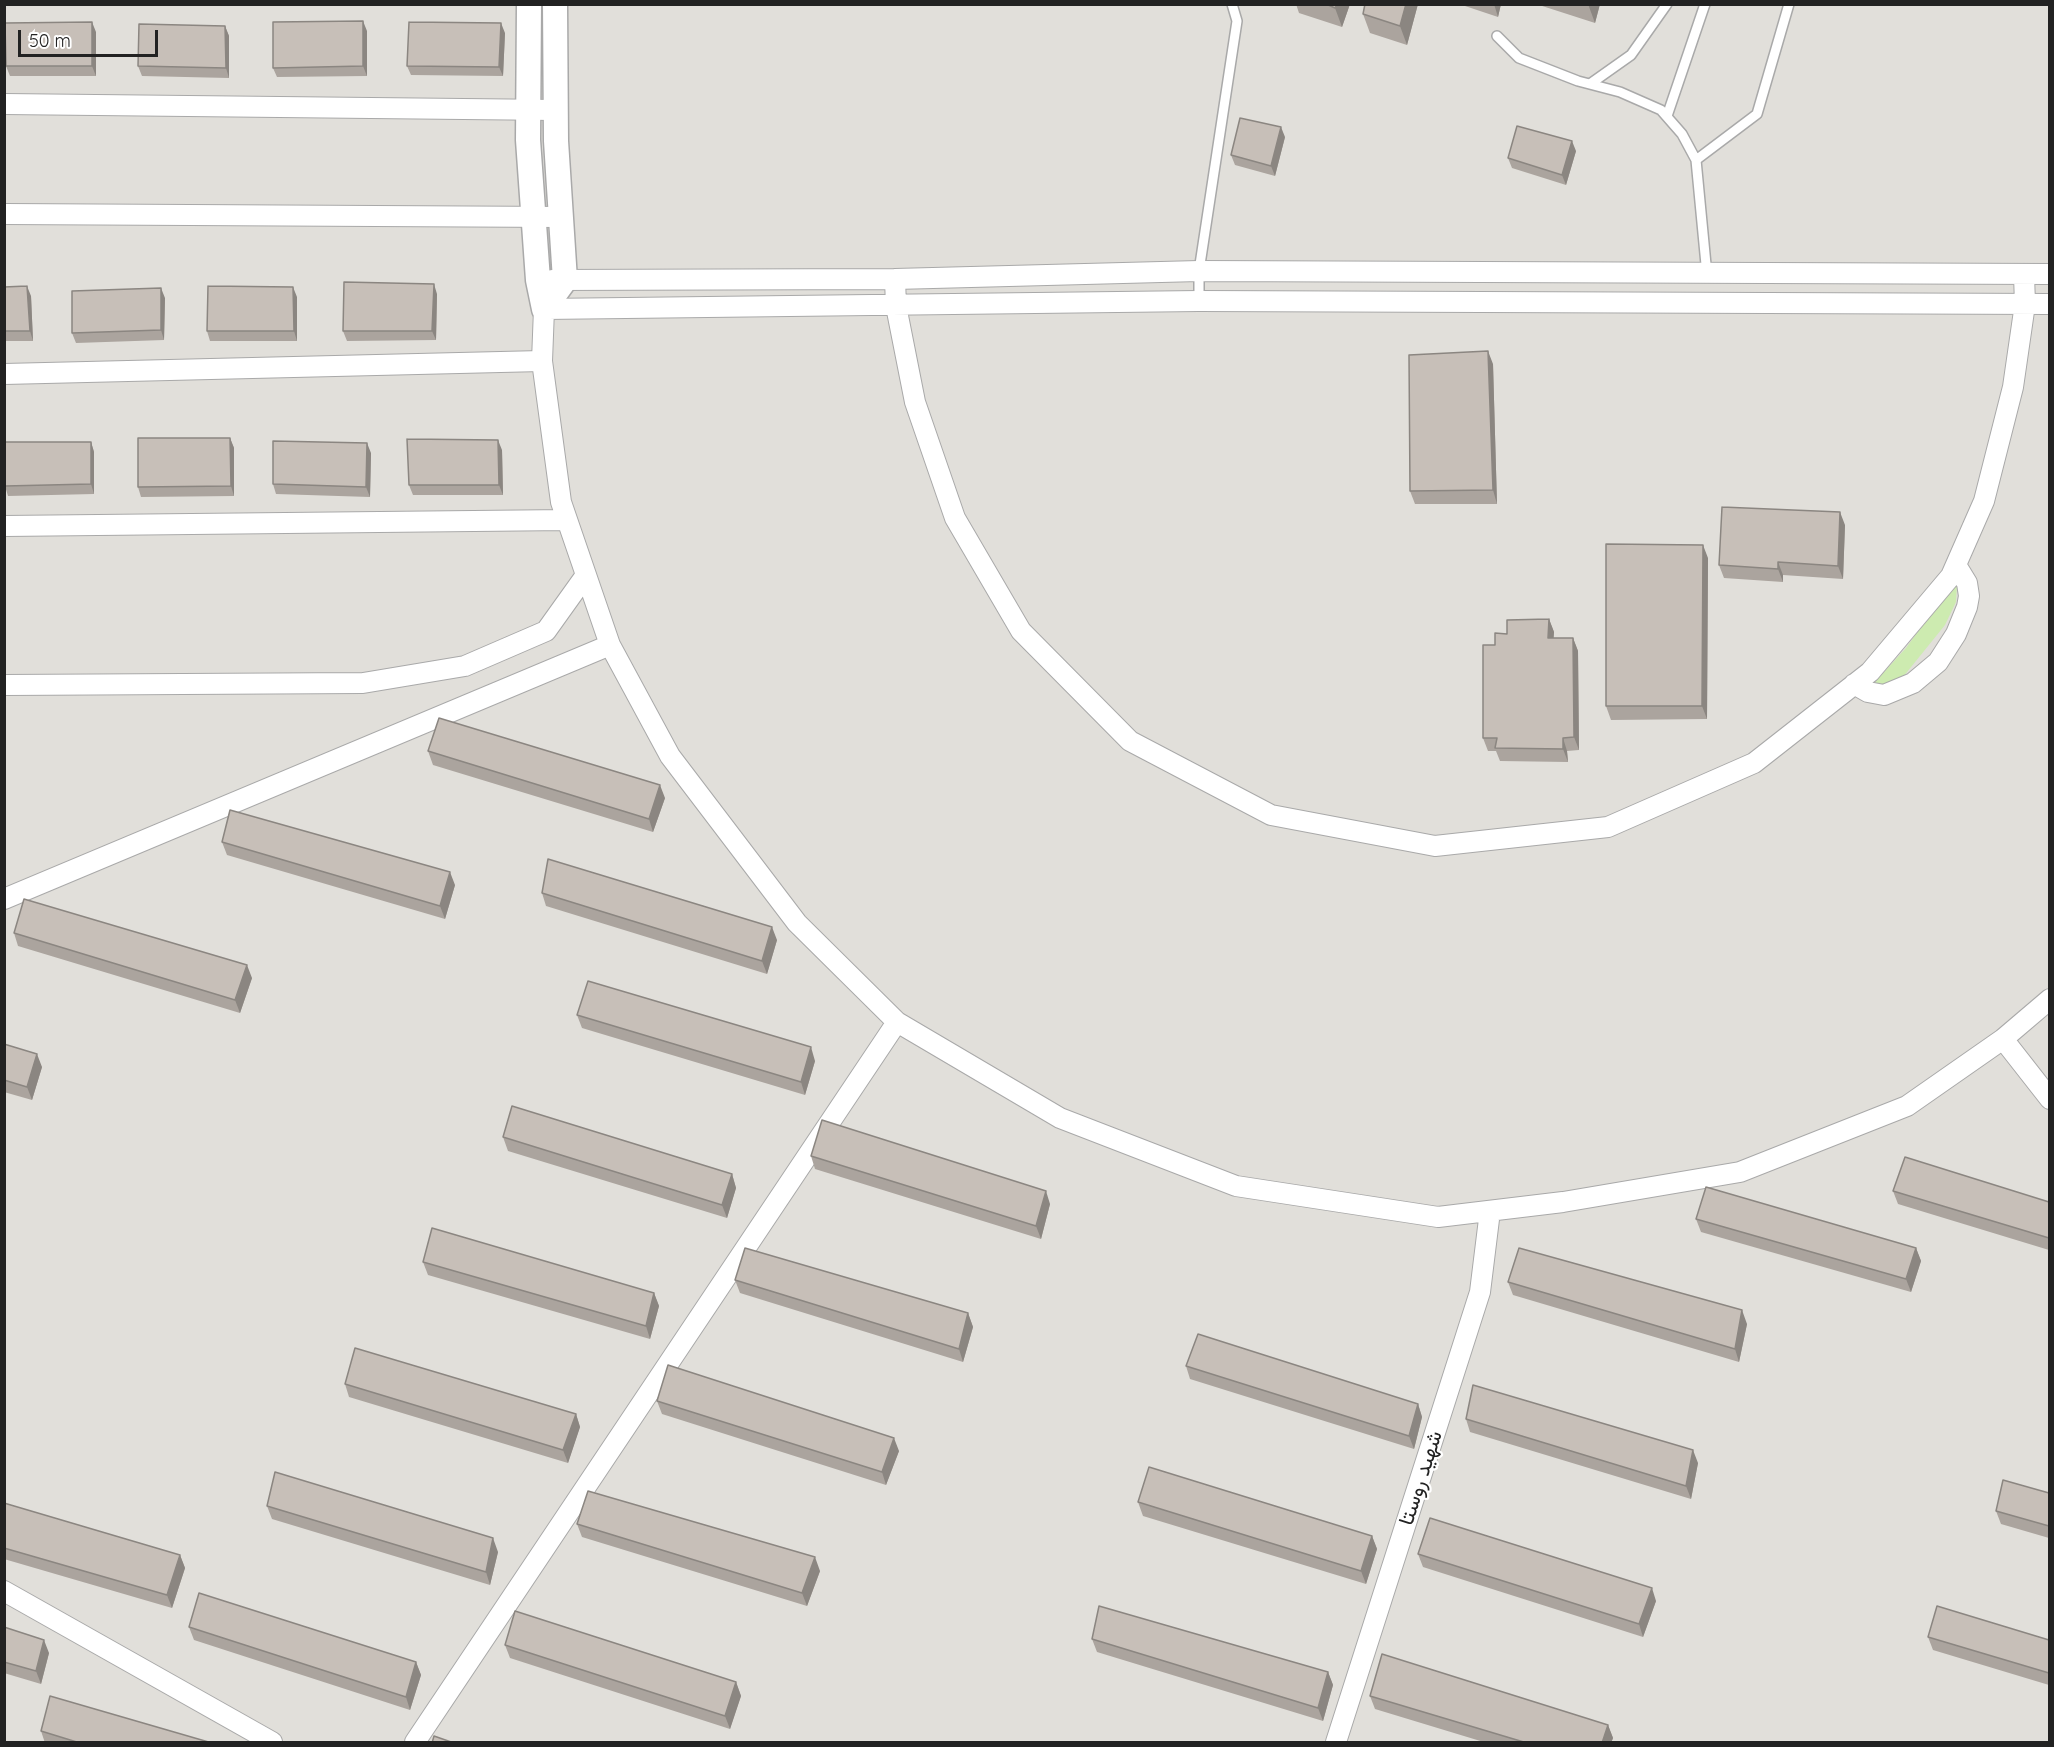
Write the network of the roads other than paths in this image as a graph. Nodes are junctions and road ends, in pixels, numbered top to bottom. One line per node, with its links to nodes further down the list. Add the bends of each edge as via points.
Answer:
1 (529, 4): 10 (street)
2 (555, 4): 11 (street)
3 (1232, 4): 17 (lane, via 1237,21)
4 (1666, 4): 8 (lane, via 1631,56)
5 (1705, 4): 12 (lane)
6 (1789, 4): 13 (lane, via 1756,114)
7 (1497, 36): 8 (lane, via 1519,58)
8 (1590, 84): 12 (lane, via 1620,92)
9 (4, 104): 10 (street)
10 (527, 110): 11 (street); 15 (street)
11 (555, 110): 16 (street)
12 (1667, 116): 13 (lane)
13 (1696, 160): 20 (lane)
14 (4, 214): 15 (street)
15 (532, 217): 16 (street); 22 (street)
16 (561, 217): 23 (street)
17 (1199, 270): 20 (street); 21 (street); 24 (lane)
18 (2024, 274): 19 (street); 20 (street); 25 (street)
19 (2049, 274)
20 (1707, 275)
21 (895, 279): 23 (street); 27 (street)
22 (538, 280): 23 (street); 28 (street)
23 (565, 280): 28 (street)
24 (1199, 301): 25 (street); 27 (street)
25 (2025, 304): 26 (street); 33 (street, via 2013,387 1984,501)
26 (2049, 304)
27 (896, 306): 28 (street); 36 (street, via 915,402 955,518 1021,631 1130,741 1271,815 1435,846 1608,827 1754,763)
28 (544, 309): 29 (street)
29 (542, 361): 30 (street); 31 (street, via 561,502)
30 (4, 374)
31 (567, 520): 32 (street); 34 (street)
32 (4, 526)
33 (1956, 565): 36 (street, via 1870,672); 36 (street, via 1967,583 1968,607 1938,662 1913,683 1884,695)
34 (586, 575): 35 (street); 37 (street, via 546,631 465,666 363,683)
35 (610, 645): 38 (street); 40 (street, via 670,756 797,923)
36 (1854, 684)
37 (4, 685)
38 (4, 899)
39 (2049, 999): 41 (street)
40 (897, 1022): 43 (street, via 1060,1118 1236,1186 1438,1217); 46 (street)
41 (2003, 1039): 42 (street); 43 (street, via 1907,1106 1740,1172)
42 (2049, 1099)
43 (1490, 1211): 47 (street, شهید روستا, via 1480,1292)
44 (4, 1591): 45 (street)
45 (272, 1743)
46 (415, 1743)
47 (1336, 1743)

